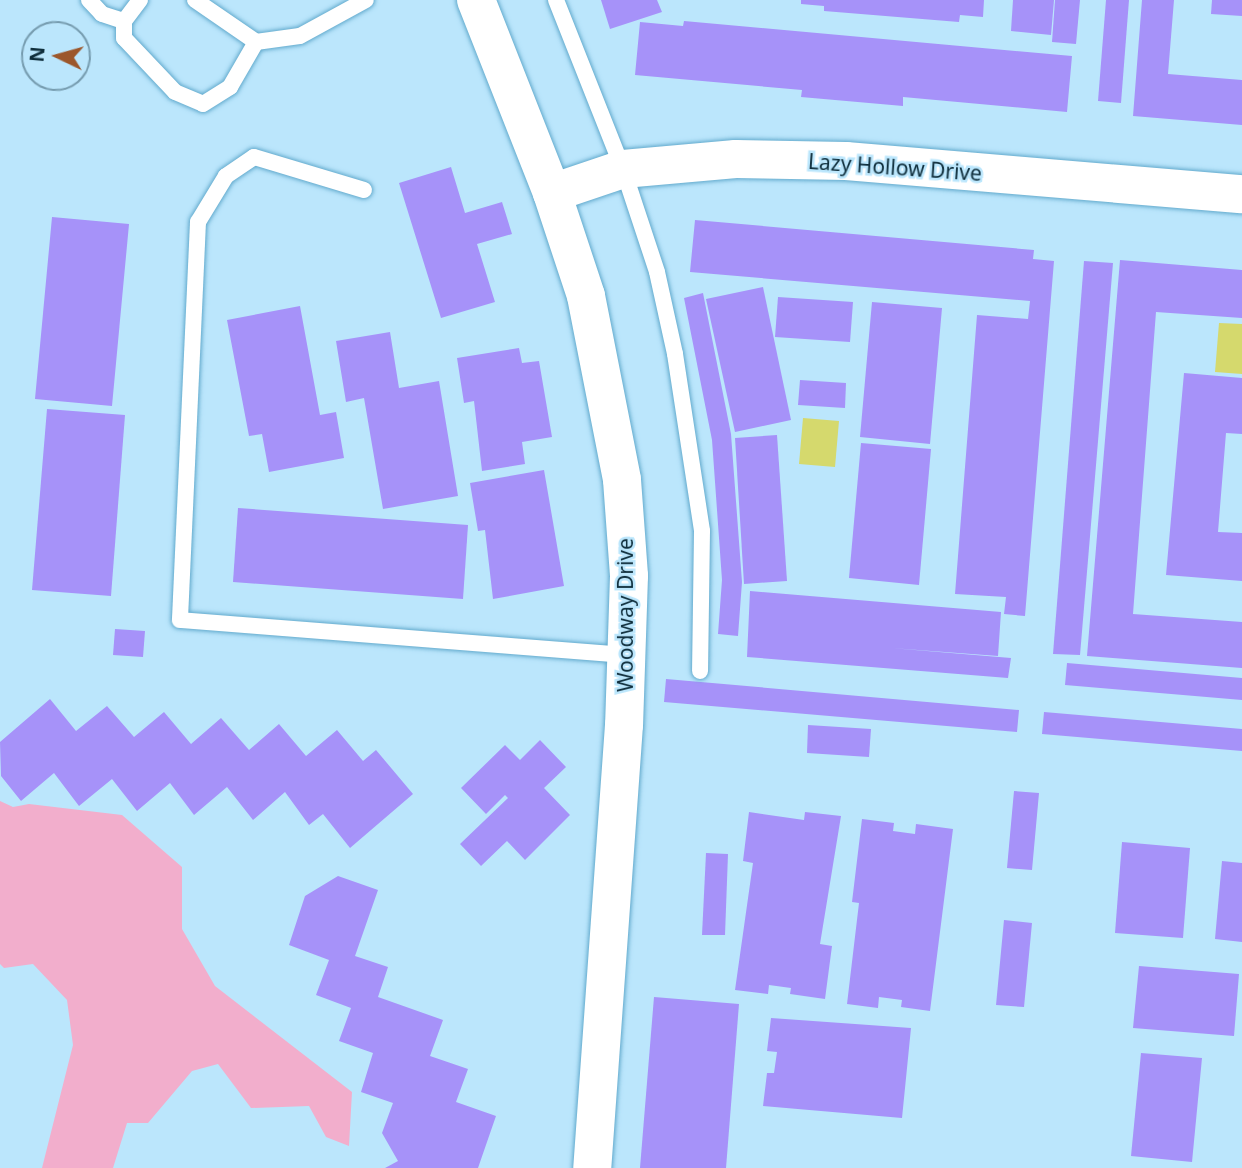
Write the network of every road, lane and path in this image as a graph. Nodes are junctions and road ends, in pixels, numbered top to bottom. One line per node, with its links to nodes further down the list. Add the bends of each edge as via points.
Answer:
1 (89, 0): 7 (lane, via 102,14)
2 (140, 0): 7 (lane)
3 (195, 0): 8 (lane)
4 (366, 0): 8 (lane, via 300,36)
5 (476, 0): 11 (street, Woodway Drive)
6 (556, 0): 9 (lane)
7 (124, 21): 8 (lane, via 124,38 167,83 203,104 230,88)
8 (256, 43)
9 (623, 169): 11 (street, Lazy Hollow Drive); 12 (street, Lazy Hollow Drive, via 736,159 846,161); 14 (lane, via 657,272 690,440 702,531)
10 (364, 190): 13 (lane, via 254,157 226,176 198,222 180,621)
11 (552, 193): 13 (street, Woodway Drive, via 586,296 622,480 629,576)
12 (1242, 194)
13 (624, 655): 15 (street, Woodway Drive, via 624,725)
14 (700, 671)
15 (592, 1168)

